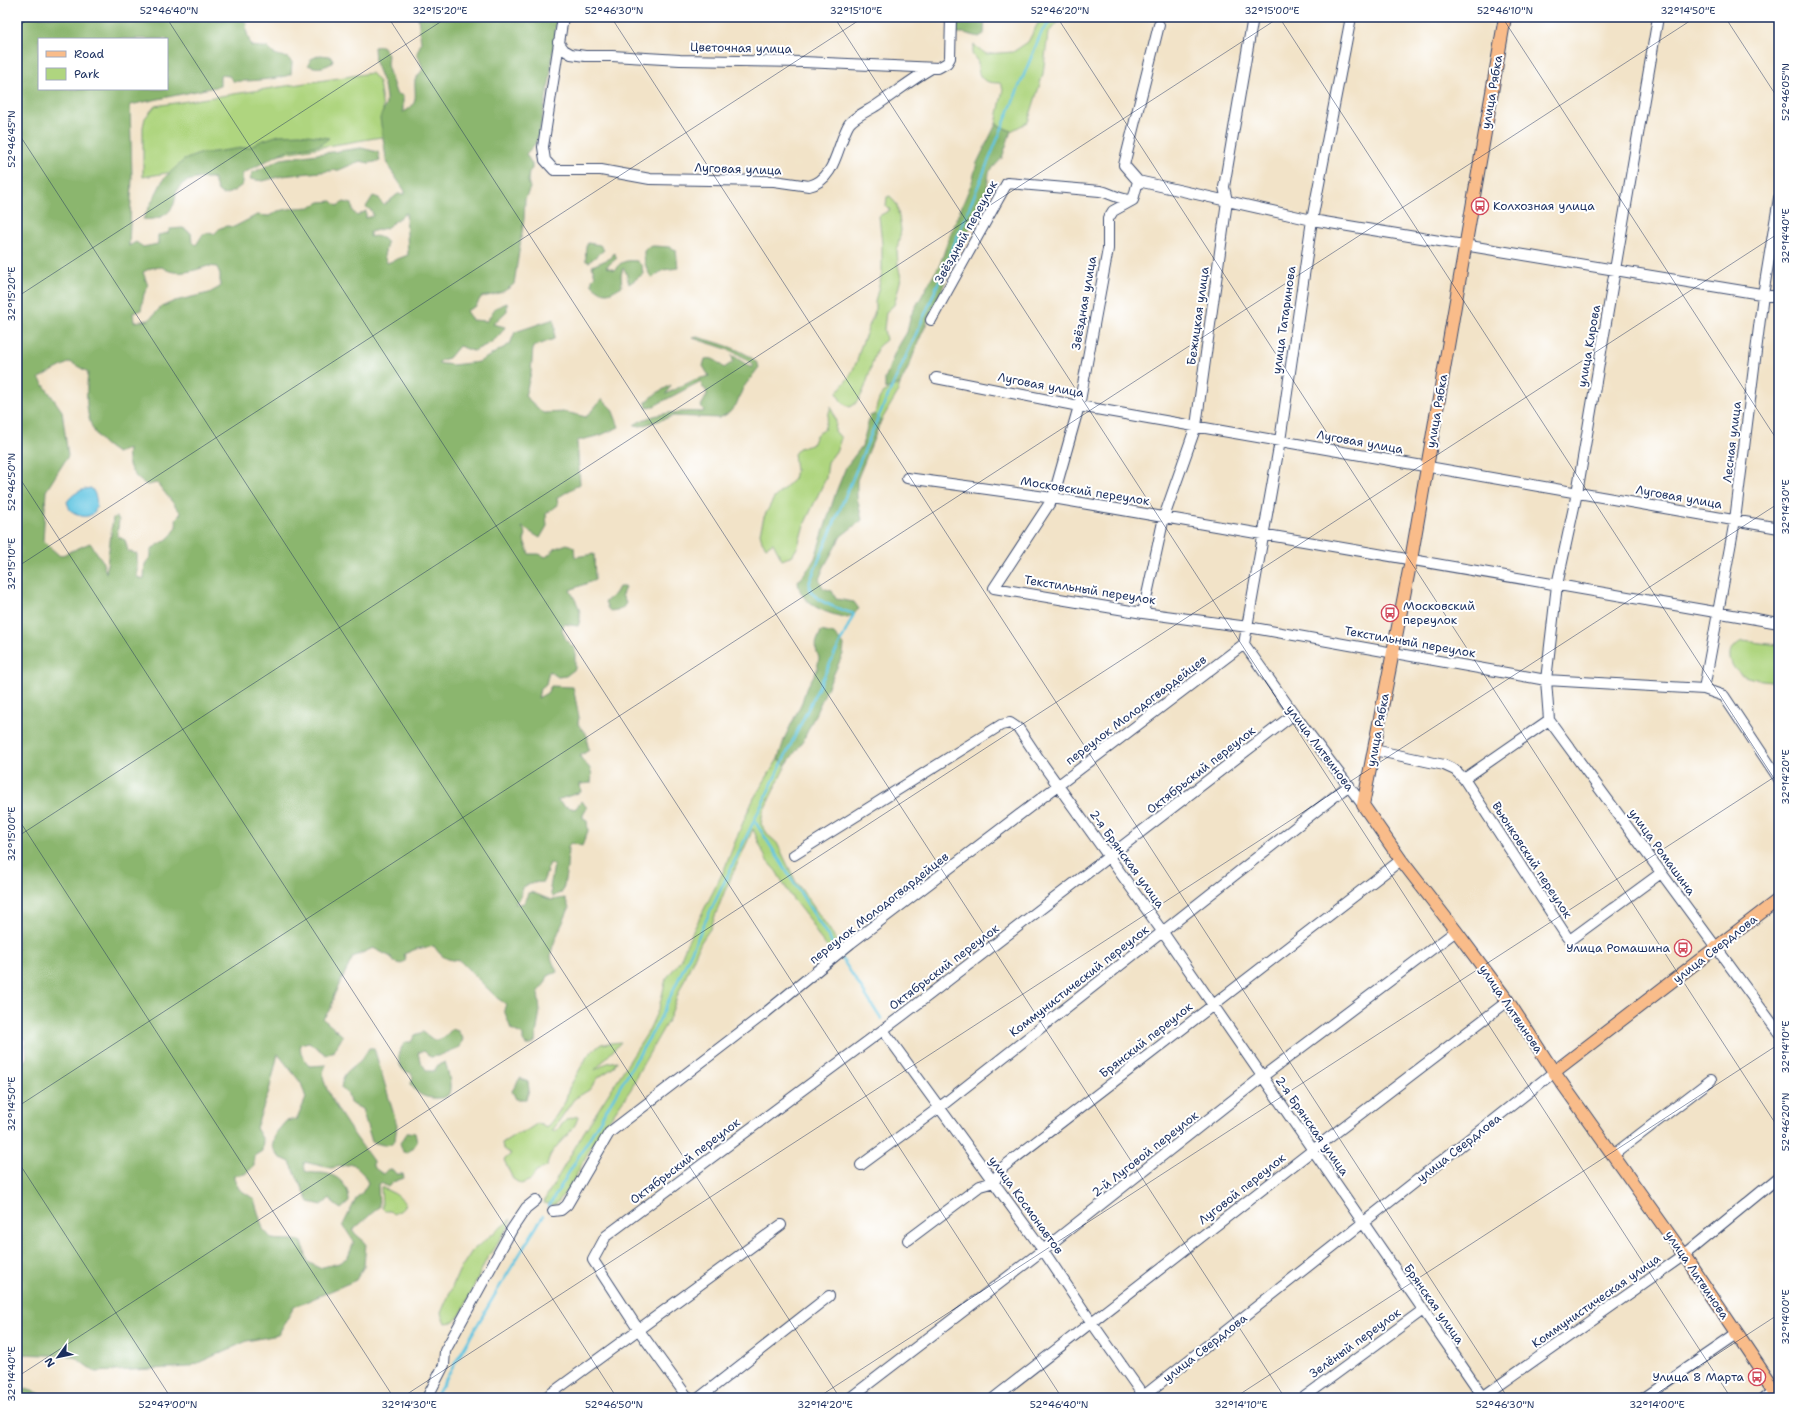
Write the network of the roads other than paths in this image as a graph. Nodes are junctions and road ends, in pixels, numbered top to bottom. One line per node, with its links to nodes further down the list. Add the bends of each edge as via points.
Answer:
1 (563, 17): 8 (street)
2 (951, 17): 9 (street, via 950,58 938,68)
3 (1253, 17): 13 (street, Бежицкая улица, via 1224,187)
4 (1351, 17): 14 (street, улица Татаринова)
5 (1505, 17): 15 (main road, улица Рябка)
6 (1658, 17): 16 (street, улица Кирова)
7 (1159, 25): 10 (street, via 1124,165)
8 (558, 42): 9 (street, Цветочная улица, via 560,47 568,52 585,56 803,62); 9 (street, Луговая улица, via 543,147 545,160 554,170 601,170 650,179 774,181 810,186 827,174 850,124 855,119)
9 (930, 69)
10 (1138, 181): 12 (street); 13 (street)
11 (1779, 198): 17 (street, Лесная улица)
12 (1132, 200): 19 (street, Звёздный переулок, via 1100,191 1007,183); 21 (street, Звёздная улица, via 1113,212 1108,219 1108,249)
13 (1227, 201): 14 (street); 22 (street, Бежицкая улица)
14 (1312, 220): 15 (street); 23 (street, улица Татаринова)
15 (1466, 245): 16 (street); 24 (main road, улица Рябка)
16 (1616, 270): 17 (street); 26 (street, улица Кирова)
17 (1763, 295): 18 (street); 29 (street, Лесная улица)
18 (1779, 297)
19 (931, 320)
20 (936, 378): 21 (street, Луговая улица)
21 (1079, 406): 22 (street, Луговая улица); 27 (street, Звёздная улица)
22 (1196, 426): 23 (street, Луговая улица); 28 (street, Бежицкая улица)
23 (1280, 441): 24 (street, Луговая улица); 31 (street, улица Татаринова)
24 (1428, 467): 26 (street, Луговая улица); 32 (main road, улица Рябка)
25 (907, 478): 27 (street, Московский переулок)
26 (1577, 493): 29 (street, Луговая улица); 33 (street, улица Кирова)
27 (1053, 498): 28 (street, Московский переулок); 34 (street, Звёздная улица)
28 (1164, 517): 31 (street, Московский переулок); 35 (street, Бежицкая улица)
29 (1735, 520): 30 (street, Луговая улица); 36 (street, Лесная улица)
30 (1779, 528)
31 (1264, 534): 32 (street, Московский переулок); 38 (street, улица Татаринова)
32 (1411, 560): 33 (street, Московский переулок); 40 (main road, улица Рябка)
33 (1557, 585): 36 (street, Московский переулок); 41 (street, улица Кирова)
34 (994, 588): 35 (street, Текстильный переулок)
35 (1143, 612): 38 (street, Текстильный переулок)
36 (1718, 612): 37 (street, Московский переулок); 42 (street, Лесная улица)
37 (1779, 622)
38 (1248, 627): 39 (street); 40 (street, Текстильный переулок)
39 (1244, 644): 43 (street, улица Литвинова); 48 (street, переулок Молодогвардейцев)
40 (1394, 652): 41 (street, Текстильный переулок); 45 (main road, улица Рябка)
41 (1546, 680): 42 (street, Текстильный переулок); 44 (street)
42 (1704, 689): 46 (street, Текстильный переулок, via 1724,696)
43 (1294, 714): 49 (street, улица Литвинова); 52 (street, Октябрьский переулок)
44 (1549, 720): 47 (street); 54 (street, улица Ромашина)
45 (1374, 750): 47 (street, Вьюнковский переулок, via 1444,765 1455,770); 50 (main road, улица Рябка)
46 (1779, 778)
47 (1464, 779): 54 (street, Вьюнковский переулок, via 1567,937 1572,939)
48 (1058, 785): 51 (street, 2-я Брянская улица, via 1019,728 1010,723 1001,725); 52 (street, 2-я Брянская улица); 73 (street, переулок Молодогвардейцев, via 620,1123 609,1133 567,1205 561,1210)
49 (1349, 785): 50 (street, улица Литвинова); 56 (street, Коммунистический переулок)
50 (1363, 805): 53 (main road, улица Литвинова)
51 (794, 854)
52 (1109, 857): 56 (street, 2-я Брянская улица); 61 (street, Октябрьский переулок)
53 (1401, 860): 57 (main road, улица Литвинова); 60 (street, Брянский переулок)
54 (1661, 873): 58 (street, улица Ромашина)
55 (1779, 899): 58 (main road, улица Свердлова)
56 (1162, 931): 60 (street, 2-я Брянская улица); 66 (street, Коммунистический переулок)
57 (1456, 931): 59 (main road, улица Литвинова); 64 (street, 2-й Луговой переулок)
58 (1717, 948): 62 (street, улица Ромашина); 63 (main road, улица Свердлова)
59 (1508, 1001): 63 (main road, улица Литвинова); 67 (street, Луговой переулок)
60 (1213, 1004): 64 (street, 2-я Брянская улица); 71 (street, Брянский переулок, via 1002,1168)
61 (883, 1030): 66 (street, улица Космонавтов); 82 (street, Октябрьский переулок, via 606,1236 593,1260)
62 (1779, 1033)
63 (1554, 1072): 68 (main road, улица Литвинова); 74 (street, улица Свердлова)
64 (1262, 1077): 67 (street, 2-я Брянская улица); 77 (street, 2-й Луговой переулок)
65 (1711, 1080): 68 (street)
66 (940, 1107): 69 (street, Коммунистический переулок); 71 (street, улица Космонавтов)
67 (1313, 1150): 74 (street, 2-я Брянская улица); 81 (street, Луговой переулок)
68 (1613, 1155): 78 (main road, улица Литвинова)
69 (860, 1165)
70 (1779, 1177): 78 (street, Коммунистическая улица)
71 (994, 1182): 76 (street, via 980,1186); 77 (street, улица Космонавтов)
72 (536, 1200): 87 (street, via 526,1208 512,1229 444,1351 444,1365)
73 (553, 1211)
74 (1363, 1224): 80 (street, Брянская улица); 85 (street, улица Свердлова)
75 (781, 1225): 82 (street)
76 (908, 1240)
77 (1044, 1250): 81 (street, улица Космонавтов); 91 (street, 2-й Луговой переулок)
78 (1684, 1255): 83 (main road, улица Литвинова); 86 (street, Коммунистическая улица)
79 (829, 1296): 90 (street)
80 (1422, 1310): 86 (street, Брянская улица); 93 (street, Зелёный переулок)
81 (1092, 1323): 85 (street, улица Космонавтов); 92 (street, Луговой переулок)
82 (638, 1329): 88 (street); 89 (street)
83 (1737, 1334): 84 (main road, улица Литвинова); 94 (street)
84 (1777, 1393): 95 (street)
85 (1143, 1397)
86 (1483, 1397)
87 (427, 1398)
88 (545, 1398)
89 (688, 1398)
90 (699, 1398)
91 (850, 1398)
92 (994, 1398)
93 (1303, 1398)
94 (1644, 1398)
95 (1764, 1398)

